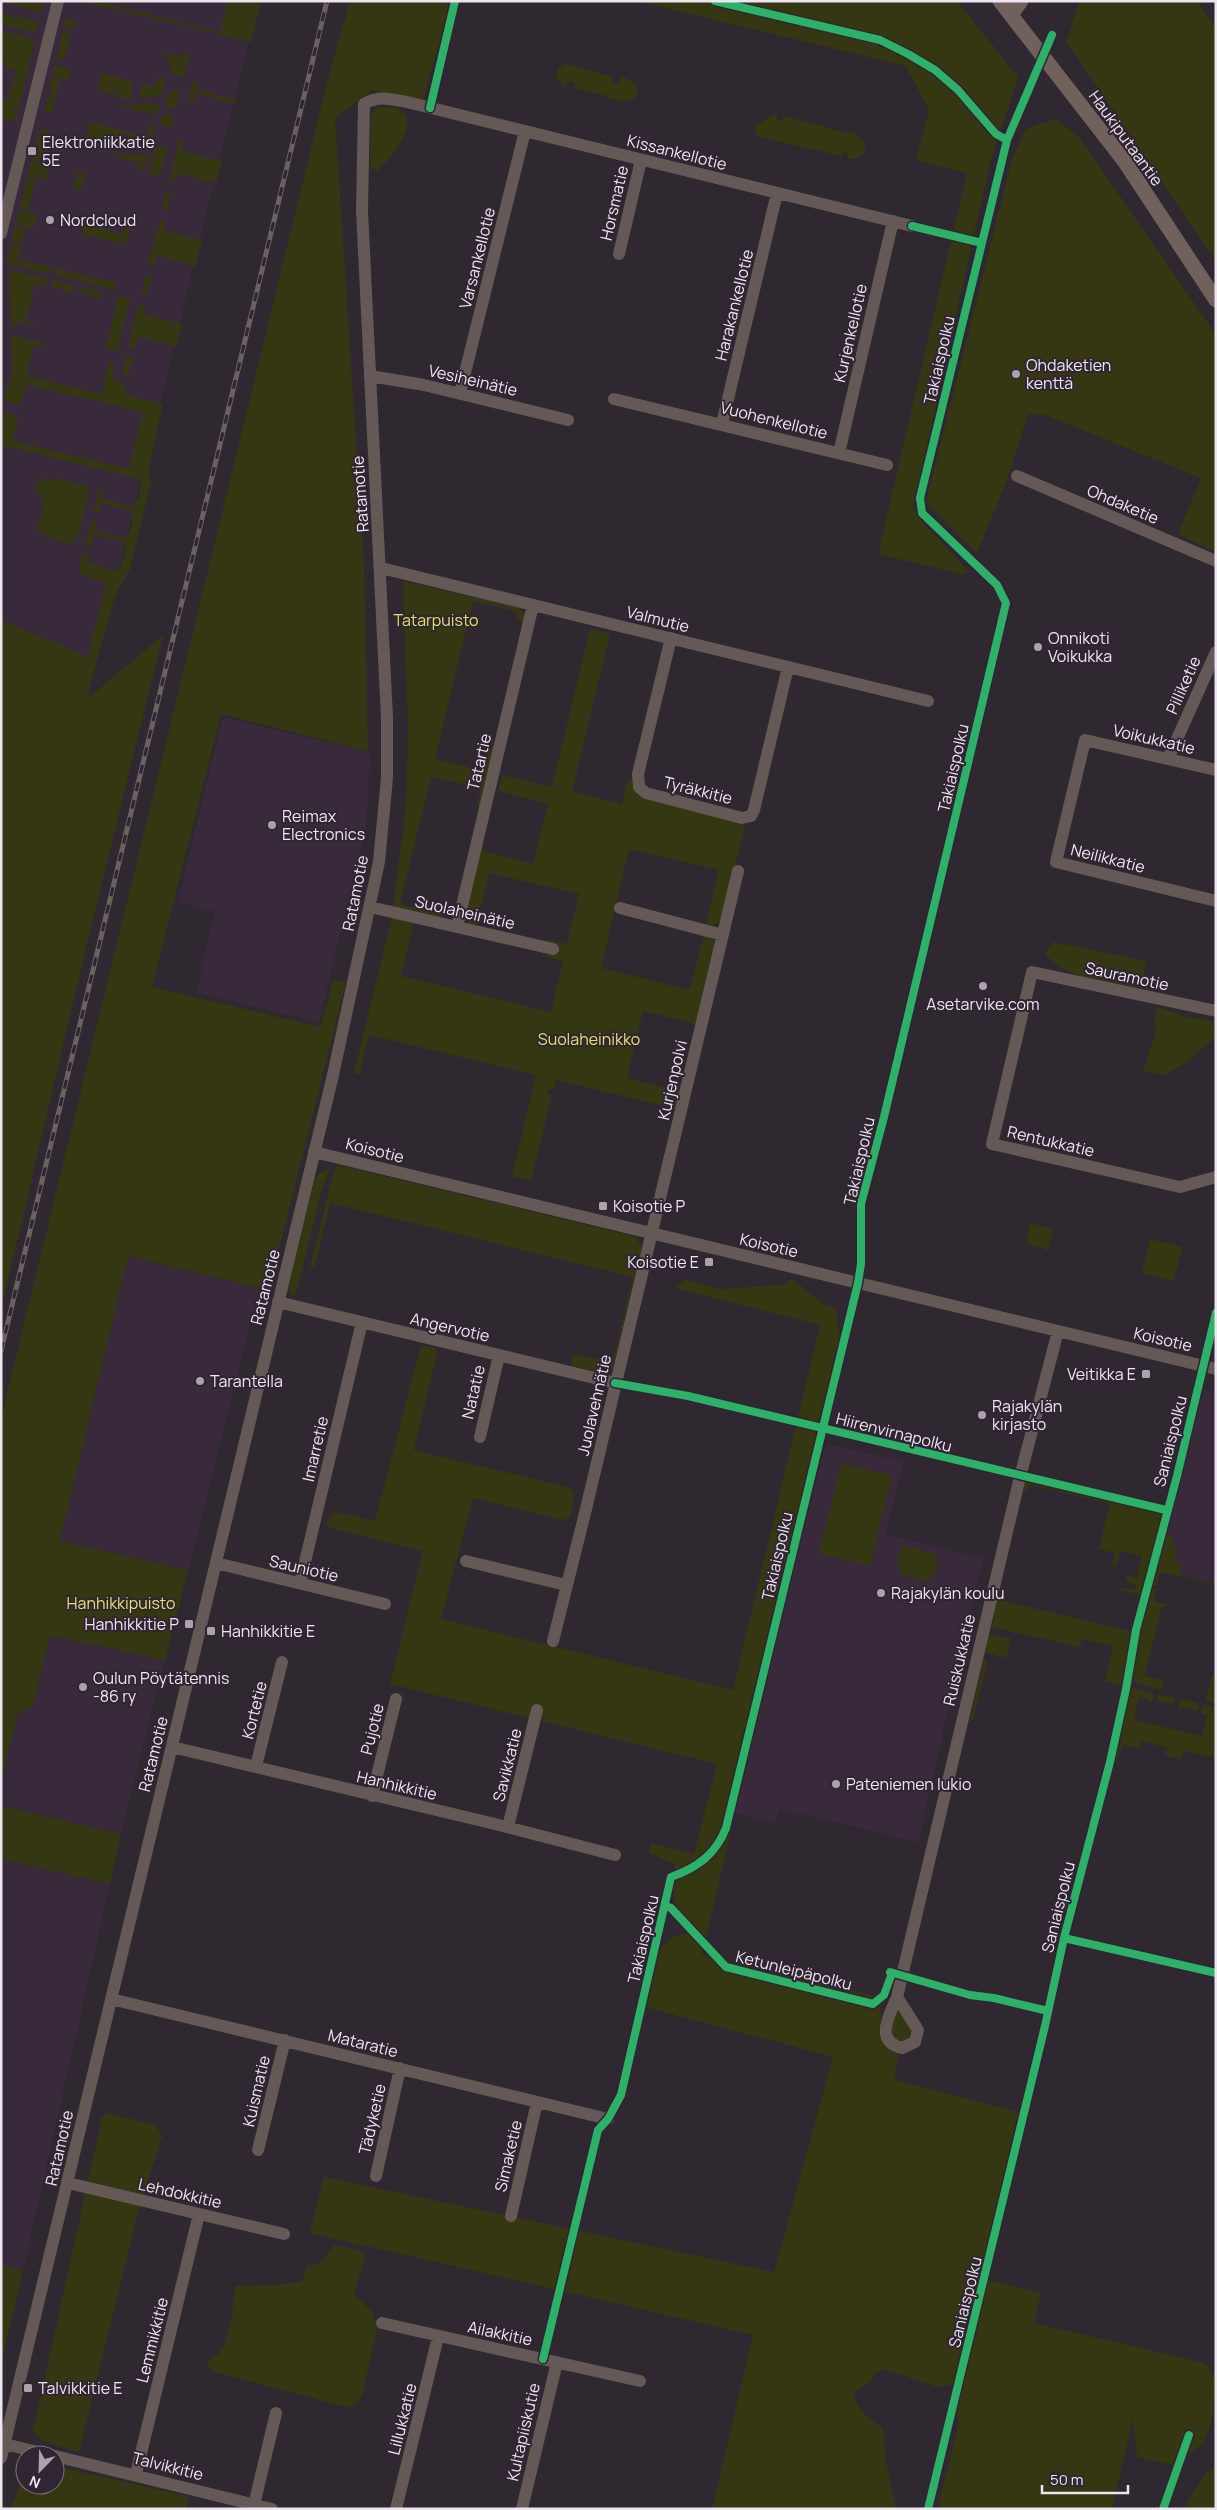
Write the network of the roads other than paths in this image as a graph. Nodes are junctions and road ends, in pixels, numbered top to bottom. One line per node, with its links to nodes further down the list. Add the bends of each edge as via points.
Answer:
1 (58, 1): 11 (street)
2 (1000, 1): 4 (main road, Haukiputaantie)
3 (1021, 1): 4 (main road)
4 (1011, 15): 13 (main road, Haukiputaantie, via 1125,162)
5 (364, 104): 6 (street, Kissankellotie, via 372,98 383,98); 14 (street, Ratamotie, via 362,211)
6 (525, 131): 7 (street, Kissankellotie); 15 (street, Varsankellotie)
7 (641, 160): 8 (street, Kissankellotie); 12 (street, Horsmatie)
8 (777, 193): 9 (street, Kissankellotie); 18 (street, Harakankellotie)
9 (893, 221): 10 (street, Kissankellotie); 19 (street, Kurjenkellotie)
10 (912, 226)
11 (1, 233)
12 (619, 254)
13 (1216, 300)
14 (370, 376): 15 (street, Vesiheinätie); 23 (street, Ratamotie)
15 (460, 393): 17 (street, Vesiheinätie)
16 (614, 399): 18 (street, Vuohenkellotie)
17 (568, 420)
18 (722, 424): 19 (street, Vuohenkellotie)
19 (839, 453): 20 (street, Vuohenkellotie)
20 (887, 465)
21 (1017, 476): 22 (street, Ohdaketie)
22 (1216, 561)
23 (381, 568): 24 (street, Valmutie); 34 (street, Ratamotie, via 387,778 379,862)
24 (533, 605): 25 (street, Valmutie); 36 (street, Tatartie)
25 (671, 638): 27 (street, Valmutie); 27 (street, Tyräkkitie, via 638,774 639,786 646,794 742,818 751,816 754,810)
26 (1216, 652): 30 (street, Pilliketie)
27 (788, 667): 28 (street, Valmutie)
28 (928, 701)
29 (1086, 740): 30 (street, Voikukkatie); 33 (street, Neilikkatie, via 1056,862)
30 (1168, 759): 31 (street, Voikukkatie)
31 (1216, 770)
32 (738, 871): 37 (street, Kurjenpolvi)
33 (1216, 901)
34 (370, 907): 36 (street, Suolaheinätie); 41 (street, Ratamotie)
35 (620, 908): 37 (street)
36 (457, 927): 38 (street, Suolaheinätie)
37 (723, 935): 43 (street, Kurjenpolvi)
38 (553, 949)
39 (1032, 972): 40 (street, Sauramotie); 42 (street, Rentukkatie, via 992,1144 1180,1187)
40 (1216, 1011)
41 (314, 1152): 43 (street, Koisotie); 44 (street, Ratamotie)
42 (1216, 1177)
43 (652, 1234): 46 (street, Koisotie); 49 (street, Juolavehnätie)
44 (278, 1302): 45 (street, Angervotie); 52 (street, Ratamotie)
45 (362, 1322): 47 (street, Angervotie); 53 (street, Imarretie)
46 (1058, 1331): 48 (street, Koisotie); 65 (street, Ruiskukkatie, via 1020,1477)
47 (498, 1355): 49 (street, Angervotie); 50 (street, Natatie)
48 (1216, 1369)
49 (615, 1383): 54 (street, Juolavehnätie)
50 (480, 1437)
51 (466, 1561): 54 (street)
52 (216, 1563): 53 (street, Sauniotie); 60 (street, Ratamotie)
53 (300, 1584): 55 (street, Sauniotie)
54 (566, 1585): 56 (street, Juolavehnätie)
55 (385, 1604)
56 (553, 1641)
57 (282, 1662): 61 (street, Kortetie)
58 (396, 1699): 62 (street, Pujotie)
59 (537, 1710): 63 (street, Savikkatie)
60 (172, 1747): 61 (street, Hanhikkitie); 66 (street, Ratamotie)
61 (256, 1766): 62 (street, Hanhikkitie)
62 (372, 1796): 63 (street, Hanhikkitie)
63 (508, 1827): 64 (street, Hanhikkitie)
64 (615, 1855)
65 (897, 1998)
66 (111, 1999): 67 (street, Mataratie); 73 (street, Ratamotie)
67 (284, 2040): 68 (street, Mataratie); 71 (street, Kuismatie)
68 (400, 2068): 69 (street, Mataratie); 72 (street, Tädyketie)
69 (537, 2102): 70 (street, Mataratie); 75 (street, Simaketie)
70 (608, 2119)
71 (258, 2150)
72 (376, 2176)
73 (68, 2183): 74 (street, Lehdokkitie); 82 (street, Ratamotie)
74 (199, 2214): 76 (street, Lehdokkitie); 86 (street, Lemmikkitie)
75 (511, 2216)
76 (284, 2234)
77 (382, 2322): 78 (street, Ailakkitie)
78 (438, 2336): 79 (street, Ailakkitie); 89 (street, Lillukkatie)
79 (557, 2362): 80 (street, Ailakkitie); 90 (street, Kultapiiskutie)
80 (640, 2381)
81 (276, 2413): 87 (street)
82 (5, 2444): 83 (street); 84 (street, Ratamotie)
83 (15, 2446)
84 (1, 2458)
85 (65, 2458): 86 (street, Talvikkitie)
86 (136, 2474): 87 (street, Talvikkitie)
87 (254, 2507): 88 (street, Talvikkitie)
88 (272, 2509)
89 (396, 2509)
90 (522, 2509)

